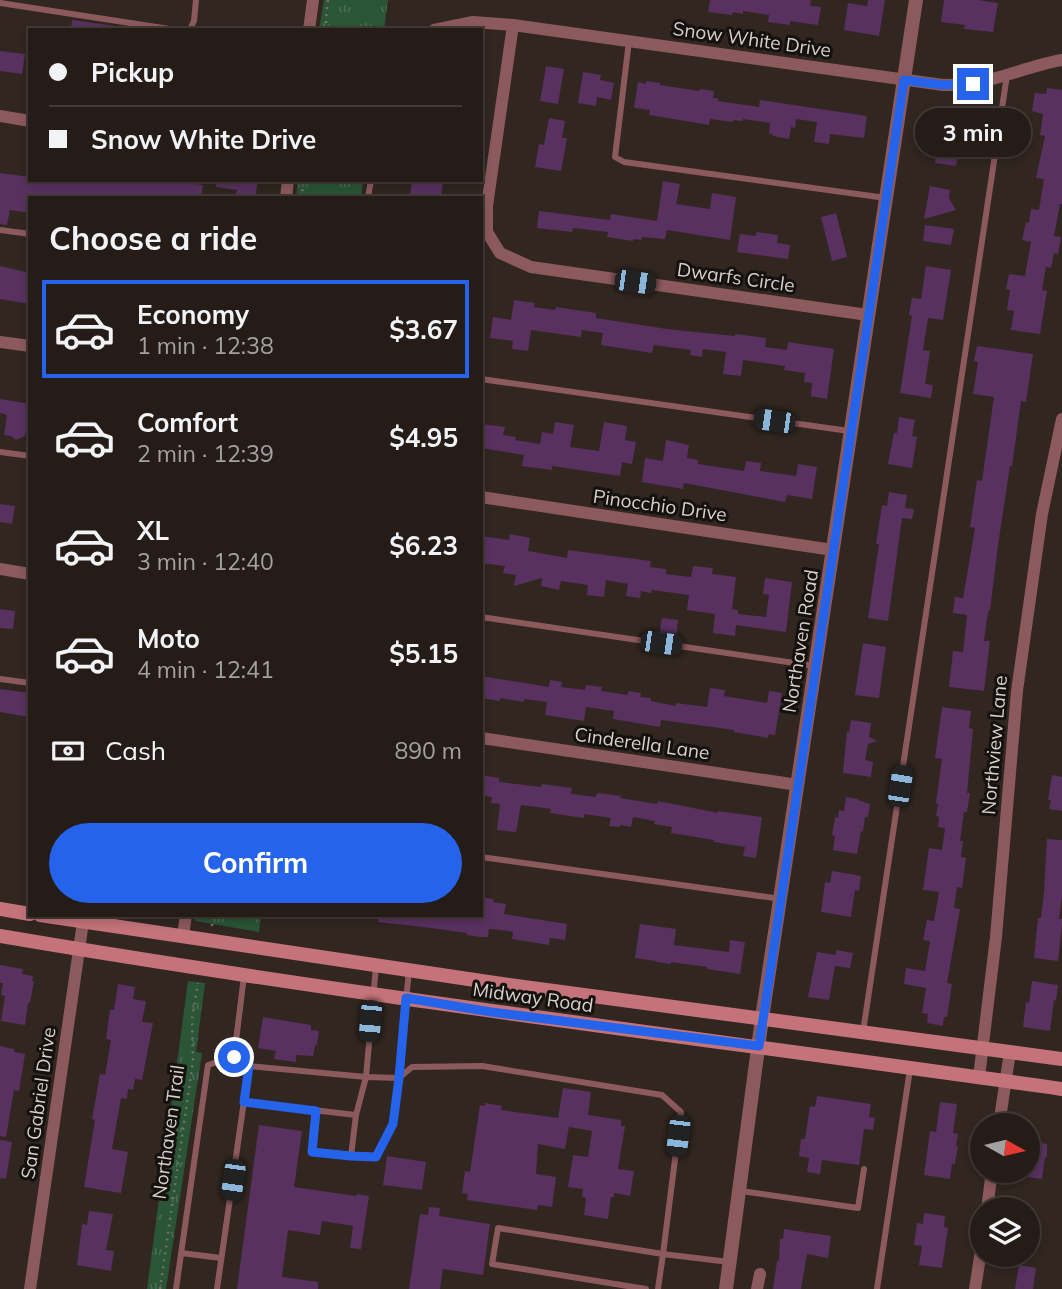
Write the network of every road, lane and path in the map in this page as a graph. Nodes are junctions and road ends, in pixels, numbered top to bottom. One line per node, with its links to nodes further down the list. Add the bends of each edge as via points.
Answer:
1 (196, 0): 8 (lane)
2 (313, 0): 9 (street)
3 (328, 0): 10 (path)
4 (916, 0): 15 (street, Northaven Road)
5 (0, 3): 7 (lane)
6 (513, 25): 11 (street, Snow White Drive, via 473,22); 12 (street, Snow White Drive); 21 (street, Dwarfs Circle, via 486,206 486,232 500,253 531,267)
7 (163, 28)
8 (190, 28)
9 (309, 28)
10 (326, 28)
11 (444, 28)
12 (629, 41): 15 (street, Snow White Drive); 18 (lane, via 615,157 624,162)
13 (1062, 60): 14 (street, Snow White Drive)
14 (1007, 75): 15 (street, Snow White Drive, via 973,84); 57 (lane)
15 (904, 80): 18 (street, Northaven Road)
16 (0, 116): 17 (street)
17 (28, 121)
18 (886, 198): 21 (street, Northaven Road)
19 (0, 230): 20 (lane)
20 (28, 234)
21 (868, 315): 26 (street, Northaven Road)
22 (0, 342): 23 (street)
23 (28, 346)
24 (483, 379): 26 (lane)
25 (1062, 419): 59 (street, Northview Lane, via 1042,514 1017,691)
26 (851, 432): 30 (street, Northaven Road)
27 (0, 452): 28 (lane)
28 (28, 456)
29 (483, 498): 30 (street, Pinocchio Drive)
30 (833, 550): 34 (street, Northaven Road)
31 (0, 569): 32 (street)
32 (28, 574)
33 (483, 617): 34 (lane)
34 (816, 666): 38 (street, Northaven Road)
35 (0, 679): 36 (lane)
36 (28, 683)
37 (483, 738): 38 (street, Cinderella Lane)
38 (798, 785): 40 (street, Northaven Road)
39 (483, 856): 40 (lane)
40 (781, 899): 56 (street, Northaven Road)
41 (0, 909): 42 (main road)
42 (28, 914)
43 (186, 917): 48 (street)
44 (213, 917): 46 (path)
45 (84, 918): 48 (main road, Midway Road); 49 (street, San Gabriel Drive)
46 (211, 927)
47 (0, 936): 49 (main road, Midway Road)
48 (183, 936): 50 (main road, Midway Road)
49 (79, 949): 52 (main road, Midway Road); 83 (street, San Gabriel Drive)
50 (376, 966): 51 (main road, Midway Road); 54 (lane)
51 (409, 971): 55 (lane); 56 (main road, Midway Road)
52 (244, 974): 54 (main road, Midway Road); 61 (lane)
53 (199, 978): 84 (path, Northaven Trail, via 192,1019 193,1061)
54 (373, 993): 55 (main road, Midway Road); 65 (lane)
55 (406, 998): 58 (main road, Midway Road); 67 (lane)
56 (762, 1018): 57 (main road, Midway Road); 58 (street, Northaven Road)
57 (863, 1032): 59 (main road, Midway Road)
58 (759, 1046): 64 (main road, Midway Road); 76 (street, Northaven Road)
59 (984, 1049): 60 (main road, Midway Road); 66 (street, Northview Lane)
60 (1010, 1052): 62 (main road, Midway Road); 68 (street)
61 (234, 1057): 63 (lane); 77 (lane, via 208,1065)
62 (1062, 1059)
63 (249, 1066): 65 (lane); 70 (lane)
64 (911, 1068): 66 (main road, Midway Road); 91 (lane)
65 (366, 1077): 67 (lane); 73 (lane)
66 (979, 1077): 68 (main road, Midway Road)
67 (399, 1078): 74 (lane, via 393,1124 376,1157); 78 (lane, via 412,1067 482,1066 662,1095 681,1112)
68 (1006, 1081): 69 (main road, Midway Road); 72 (street)
69 (1062, 1089)
70 (244, 1102): 71 (lane); 79 (lane)
71 (316, 1111): 73 (lane); 74 (lane, via 312,1152)
72 (1001, 1113)
73 (356, 1115): 74 (lane)
74 (351, 1156)
75 (864, 1169): 76 (lane, via 858,1208)
76 (739, 1190): 80 (street, Northaven Road)
77 (181, 1253): 79 (lane); 85 (lane)
78 (663, 1254): 80 (lane); 87 (lane, via 498,1228 492,1264); 88 (lane)
79 (221, 1258): 86 (lane)
80 (729, 1262): 89 (street, Northaven Road)
81 (978, 1267): 92 (street)
82 (760, 1275): 90 (street)
83 (30, 1289)
84 (160, 1289)
85 (176, 1289)
86 (217, 1289)
87 (646, 1289)
88 (658, 1289)
89 (726, 1289)
90 (757, 1289)
91 (877, 1289)
92 (975, 1289)

